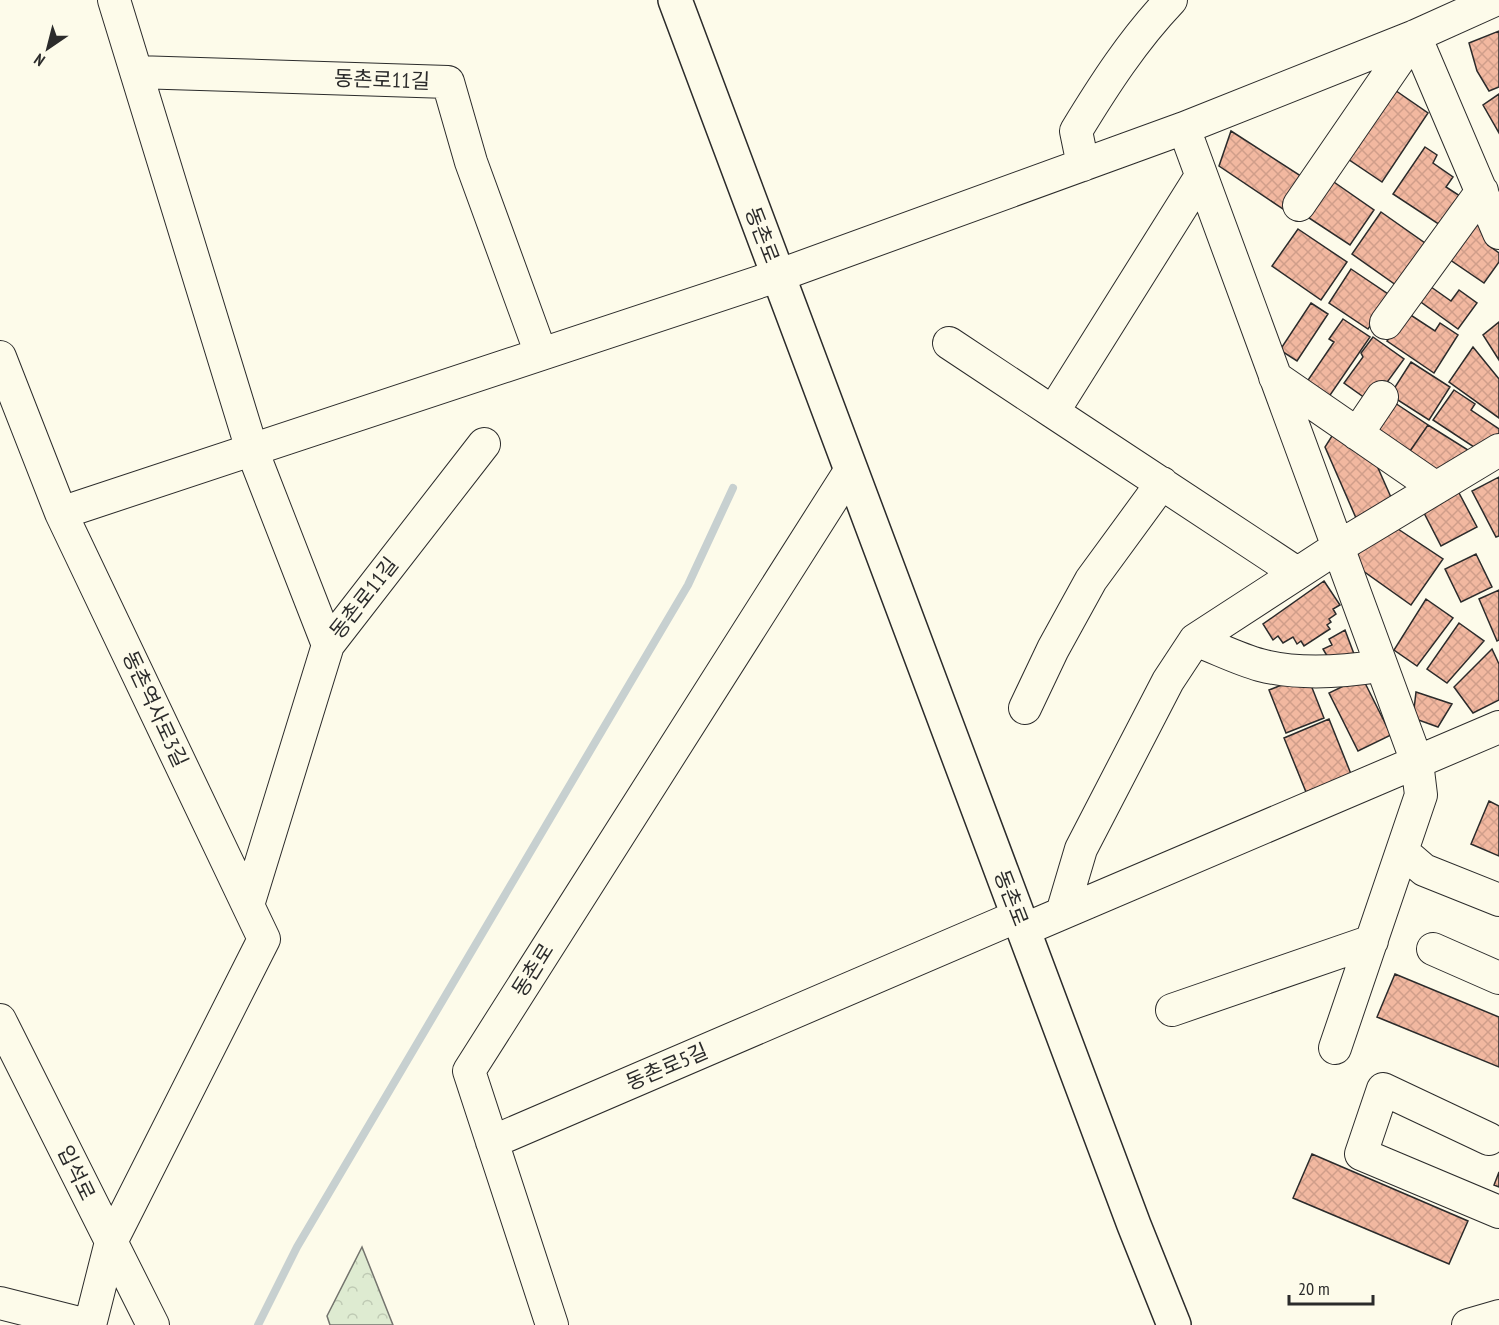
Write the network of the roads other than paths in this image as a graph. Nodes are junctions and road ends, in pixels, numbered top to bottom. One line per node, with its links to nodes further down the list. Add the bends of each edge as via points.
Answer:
1 (114, 0): 6 (street, 동촌로11길)
2 (675, 0): 13 (main road, 동촌로)
3 (1171, 0): 8 (street, via 1152,19 1104,84 1076,131)
4 (1495, 0): 5 (street)
5 (1415, 36): 7 (street); 10 (street); 11 (street)
6 (136, 72): 16 (street, 동촌로11길, via 448,82 471,162); 23 (street, 동촌로11길)
7 (1184, 128): 8 (street); 9 (street)
8 (1083, 165): 13 (street)
9 (1202, 176): 18 (street); 20 (street)
10 (1482, 192): 12 (street); 14 (street)
11 (1299, 205)
12 (1499, 232)
13 (777, 276): 16 (street); 25 (main road, 동촌로)
14 (1386, 323)
15 (949, 343): 20 (street)
16 (541, 354): 23 (street)
17 (0, 357): 28 (street, 동촌역사로3길)
18 (1275, 377): 21 (street); 29 (street)
19 (1382, 397): 21 (street)
20 (1053, 412): 26 (street)
21 (1357, 434): 27 (street)
22 (484, 444): 32 (street, 동촌로11길)
23 (252, 450): 28 (street); 32 (street, 동촌로11길)
24 (1499, 450): 27 (street)
25 (850, 471): 41 (main road, 동촌로); 49 (street, 동촌로, via 469,1071)
26 (1162, 483): 30 (street); 34 (street, via 1092,580)
27 (1436, 488): 29 (street)
28 (61, 513): 39 (street, 동촌역사로3길)
29 (1338, 547): 30 (street); 33 (street)
30 (1297, 573): 31 (street)
31 (1195, 640): 33 (street, via 1261,665 1315,671); 40 (street, via 1168,681 1081,849)
32 (328, 645): 39 (street)
33 (1379, 666): 36 (street)
34 (1025, 708)
35 (1499, 727): 36 (street, 동촌로5길)
36 (1417, 762): 37 (street, via 1421,795); 40 (street, 동촌로5길)
37 (1402, 851): 38 (street, via 1424,870); 42 (street)
38 (1499, 900)
39 (248, 905): 51 (street, 동촌역사로3길, via 264,939)
40 (1062, 913): 41 (street, 동촌로5길)
41 (1020, 923): 49 (street, 동촌로5길); 57 (main road, 동촌로)
42 (1372, 941): 45 (street); 47 (street)
43 (1433, 949): 44 (street)
44 (1499, 978)
45 (1172, 1010)
46 (0, 1020): 51 (street, 입석로)
47 (1335, 1048)
48 (1489, 1139): 50 (street, via 1383,1089 1361,1154)
49 (492, 1142): 56 (street)
50 (1499, 1212)
51 (111, 1242): 54 (street); 55 (street, 입석로)
52 (0, 1303): 54 (street)
53 (1499, 1316): 58 (street)
54 (89, 1325)
55 (153, 1325)
56 (552, 1325)
57 (1174, 1325)
58 (1468, 1325)

